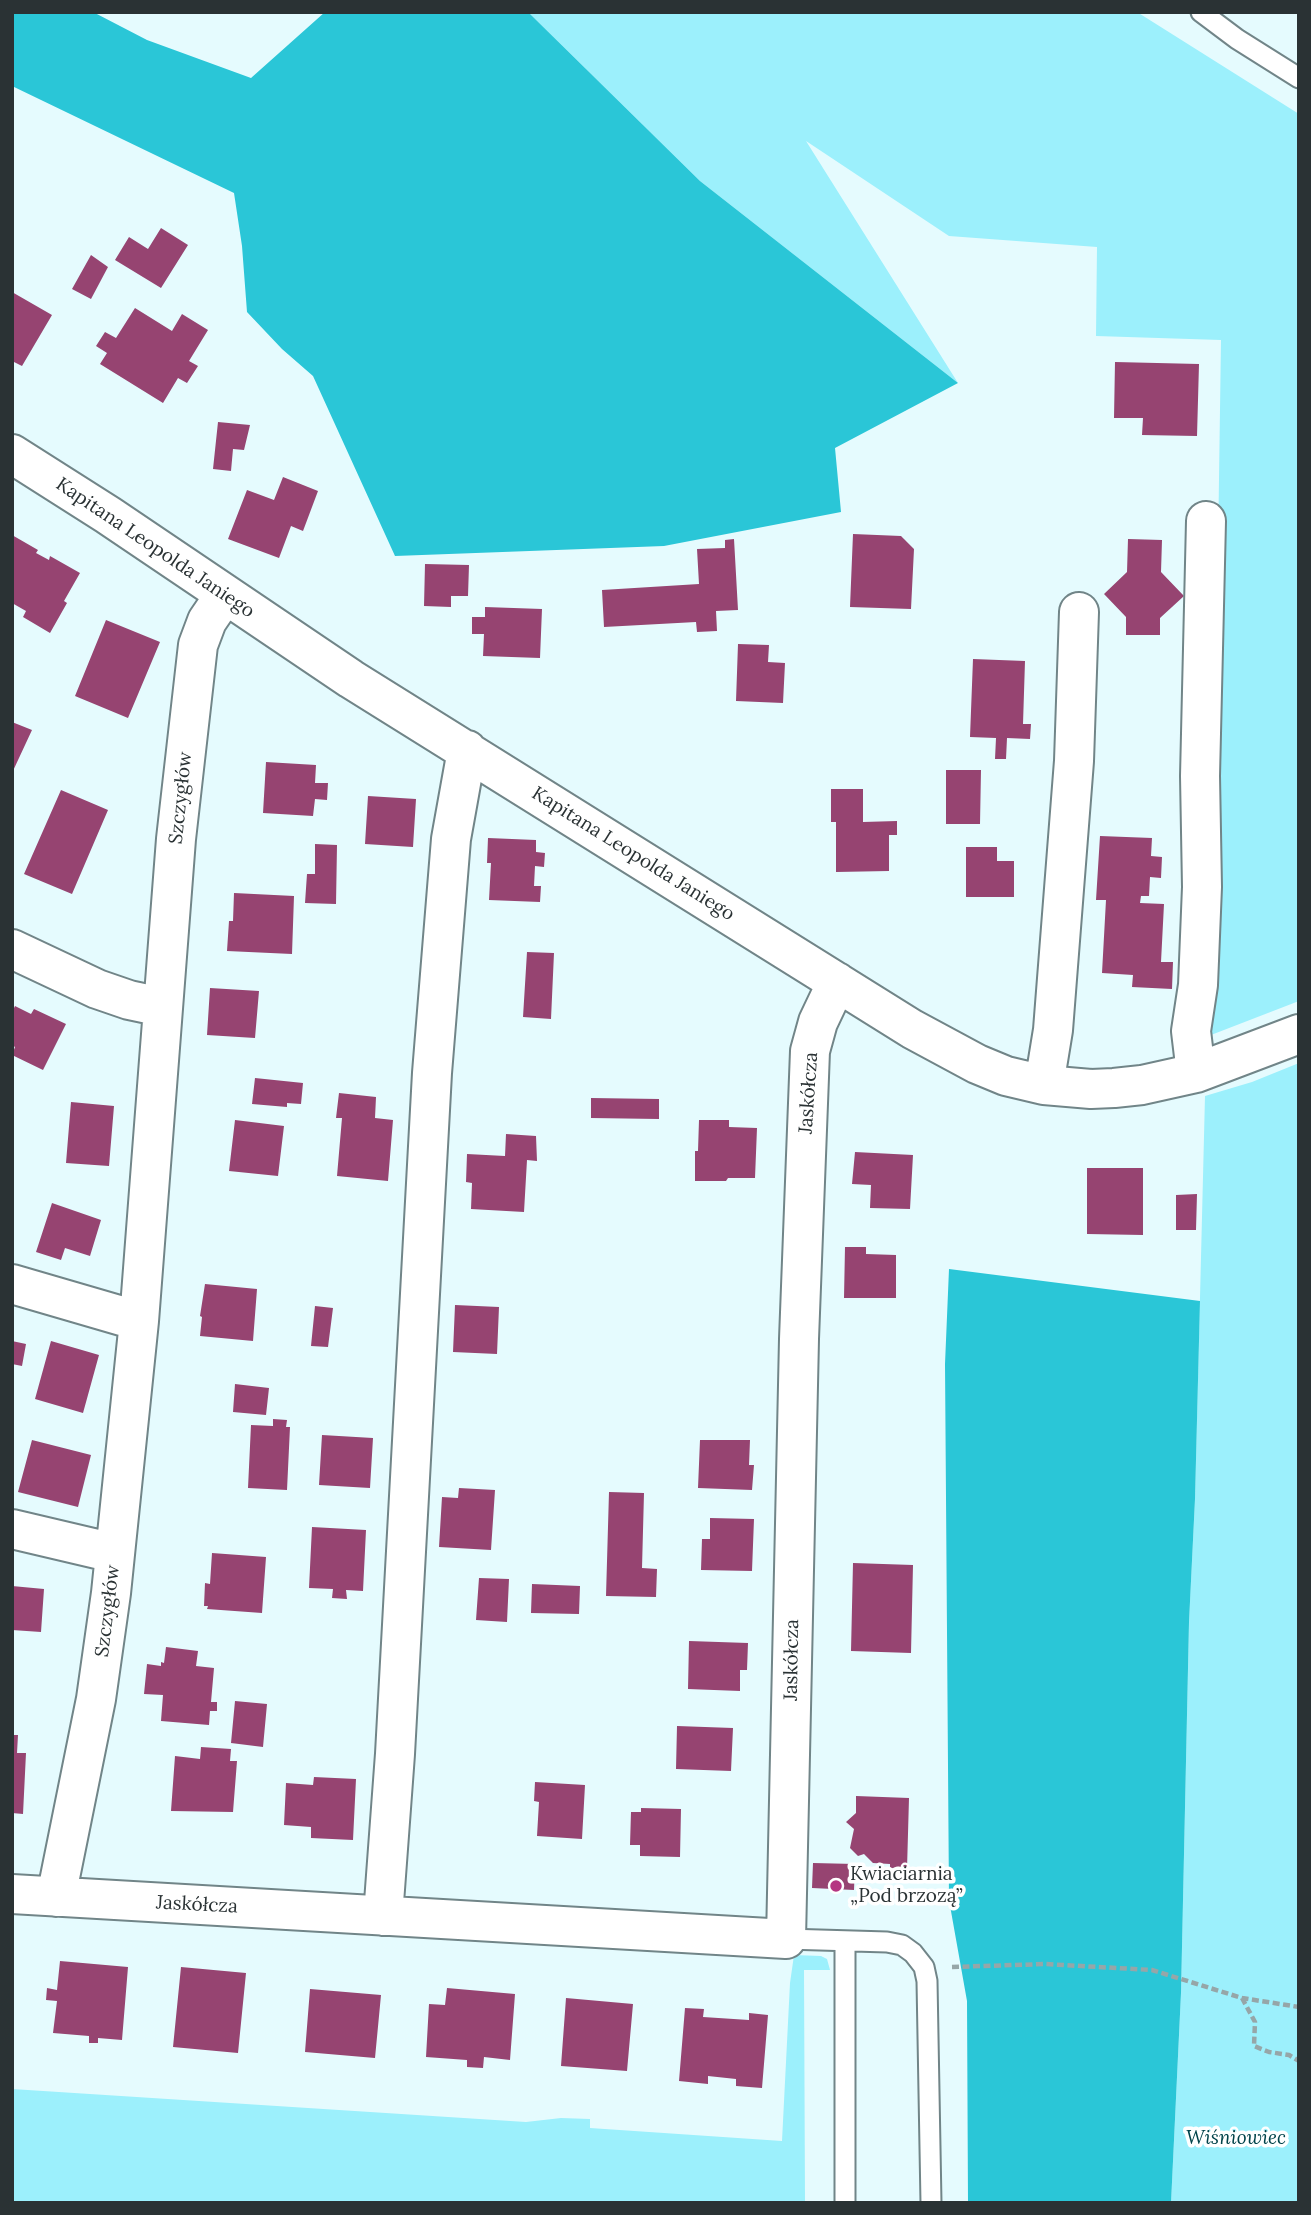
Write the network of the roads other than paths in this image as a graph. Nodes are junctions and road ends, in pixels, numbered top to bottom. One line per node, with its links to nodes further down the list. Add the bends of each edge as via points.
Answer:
1 (1201, 12): 2 (lane)
2 (1299, 78)
3 (12, 454): 5 (street, Kapitana Leopolda Janiego)
4 (1206, 521): 12 (street, via 1202,887 1191,1031)
5 (224, 596): 7 (street, Kapitana Leopolda Janiego); 10 (street, Szczygłów, via 198,645)
6 (1079, 612): 13 (street, via 1074,761 1053,1030)
7 (467, 750): 9 (street, Kapitana Leopolda Janiego); 20 (street, via 451,839 432,1073)
8 (12, 949): 10 (street, via 97,989)
9 (837, 982): 13 (street, Kapitana Leopolda Janiego, via 977,1063); 21 (street, Jaskółcza, via 810,1051)
10 (162, 1007): 15 (street, Szczygłów)
11 (1299, 1034): 12 (street, Kapitana Leopolda Janiego)
12 (1196, 1073): 13 (street, Kapitana Leopolda Janiego, via 1114,1088)
13 (1044, 1085)
14 (12, 1284): 15 (street)
15 (139, 1321): 17 (street, Szczygłów)
16 (12, 1529): 17 (street)
17 (114, 1553): 19 (street, Szczygłów, via 96,1699)
18 (12, 1894): 19 (street, Jaskółcza)
19 (56, 1897): 20 (street, Jaskółcza)
20 (383, 1916): 21 (street, Jaskółcza)
21 (786, 1939): 22 (lane)
22 (845, 1941): 23 (lane); 24 (lane, via 902,1945 924,1967)
23 (845, 2203)
24 (931, 2203)

